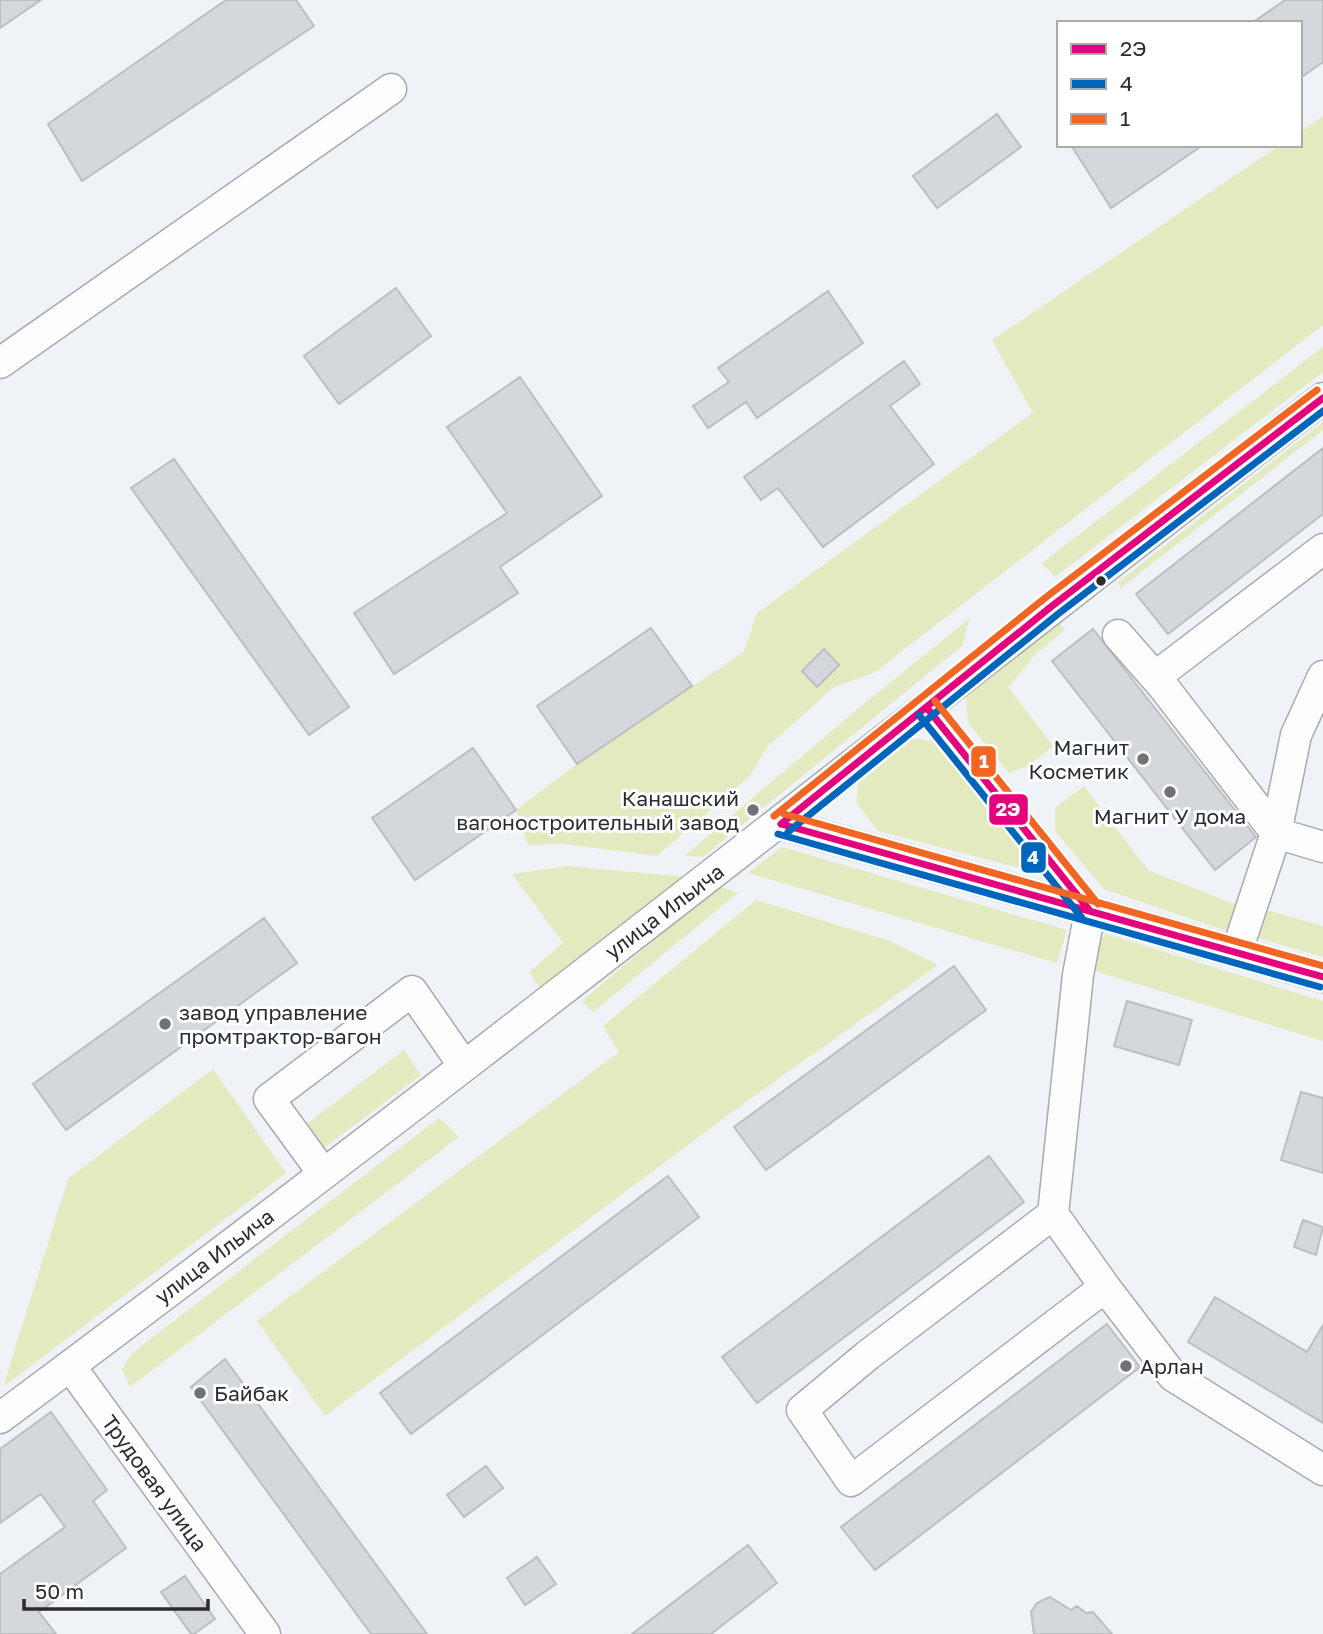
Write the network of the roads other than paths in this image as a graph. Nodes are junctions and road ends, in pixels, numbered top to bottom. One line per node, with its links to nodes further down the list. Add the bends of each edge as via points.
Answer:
1 (391, 89): 2 (street)
2 (0, 363)
3 (1323, 398): 8 (street, улица Ильича)
4 (1323, 550): 6 (street)
5 (1118, 635): 6 (street)
6 (1155, 677): 10 (street)
7 (1321, 688): 10 (street, via 1296,735)
8 (927, 708): 9 (street, улица Ильича); 12 (street)
9 (781, 824): 12 (street); 15 (street, улица Ильича)
10 (1276, 833): 11 (street); 13 (street)
11 (1323, 847)
12 (1090, 911): 13 (street); 17 (street, via 1078,975)
13 (1237, 951): 14 (street)
14 (1323, 977)
15 (464, 1066): 16 (street, улица Ильича); 16 (street, via 412,991 269,1099)
16 (323, 1173): 19 (street, улица Ильича)
17 (1053, 1214): 18 (street); 18 (street, via 802,1410 851,1480)
18 (1105, 1287): 21 (street, via 1173,1376)
19 (70, 1366): 20 (street, улица Ильича); 22 (street, Трудовая улица)
20 (0, 1418)
21 (1323, 1470)
22 (265, 1634)

